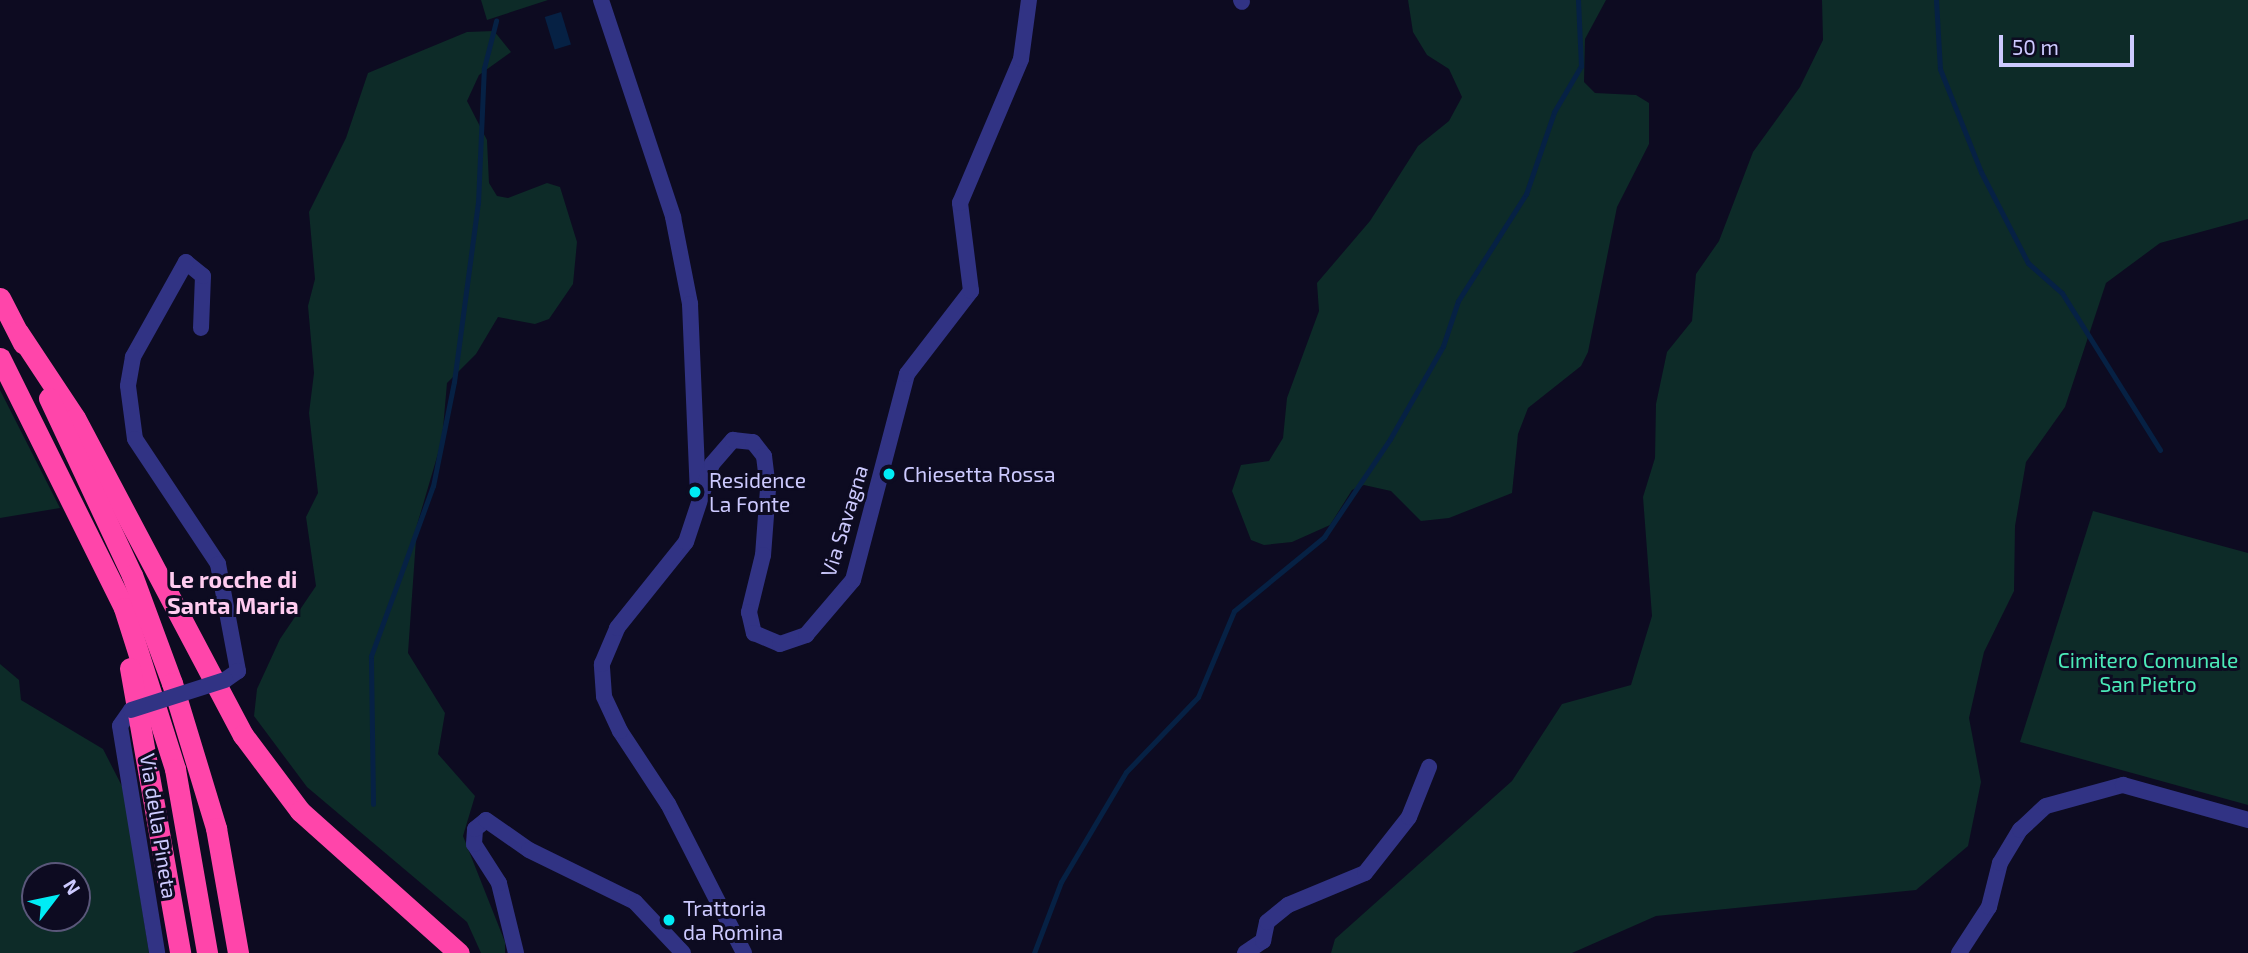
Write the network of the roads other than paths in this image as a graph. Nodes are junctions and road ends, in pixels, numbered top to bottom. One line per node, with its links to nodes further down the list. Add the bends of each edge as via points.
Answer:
1 (601, 0): 7 (street, via 673,217 690,304)
2 (1029, 0): 7 (street, Via Savagna, via 1021,60 960,204 971,292 907,374 845,592 806,635 770,643 754,633 749,612 764,555 768,489 764,456 753,442 733,440 721,447)
3 (0, 298): 5 (highway)
4 (201, 328): 11 (street, Via della Pineta, bridge, via 203,276 186,262 134,357 128,386 135,439 218,564 239,671 225,680 131,710 120,726)
5 (18, 332): 14 (highway, via 132,575 172,683 216,828); 15 (highway, via 75,418 243,735 300,810)
6 (0, 358): 8 (highway)
7 (698, 503): 18 (street, Via Savagna, via 686,542 617,628 602,664 604,696)
8 (105, 572): 12 (highway, via 149,760); 13 (highway, via 124,608 176,769)
9 (1429, 767): 19 (street, via 1409,817 1365,873 1288,905 1267,922 1263,941)
10 (2248, 820): 20 (street, via 2123,785 2046,806 2020,830 2000,863 1989,907)
11 (157, 953)
12 (180, 953)
13 (207, 953)
14 (237, 953)
15 (459, 953)
16 (516, 953): 17 (street, via 499,883 474,844 475,829 486,820 529,850 635,902)
17 (684, 953)
18 (744, 953)
19 (1245, 953)
20 (1959, 953)

